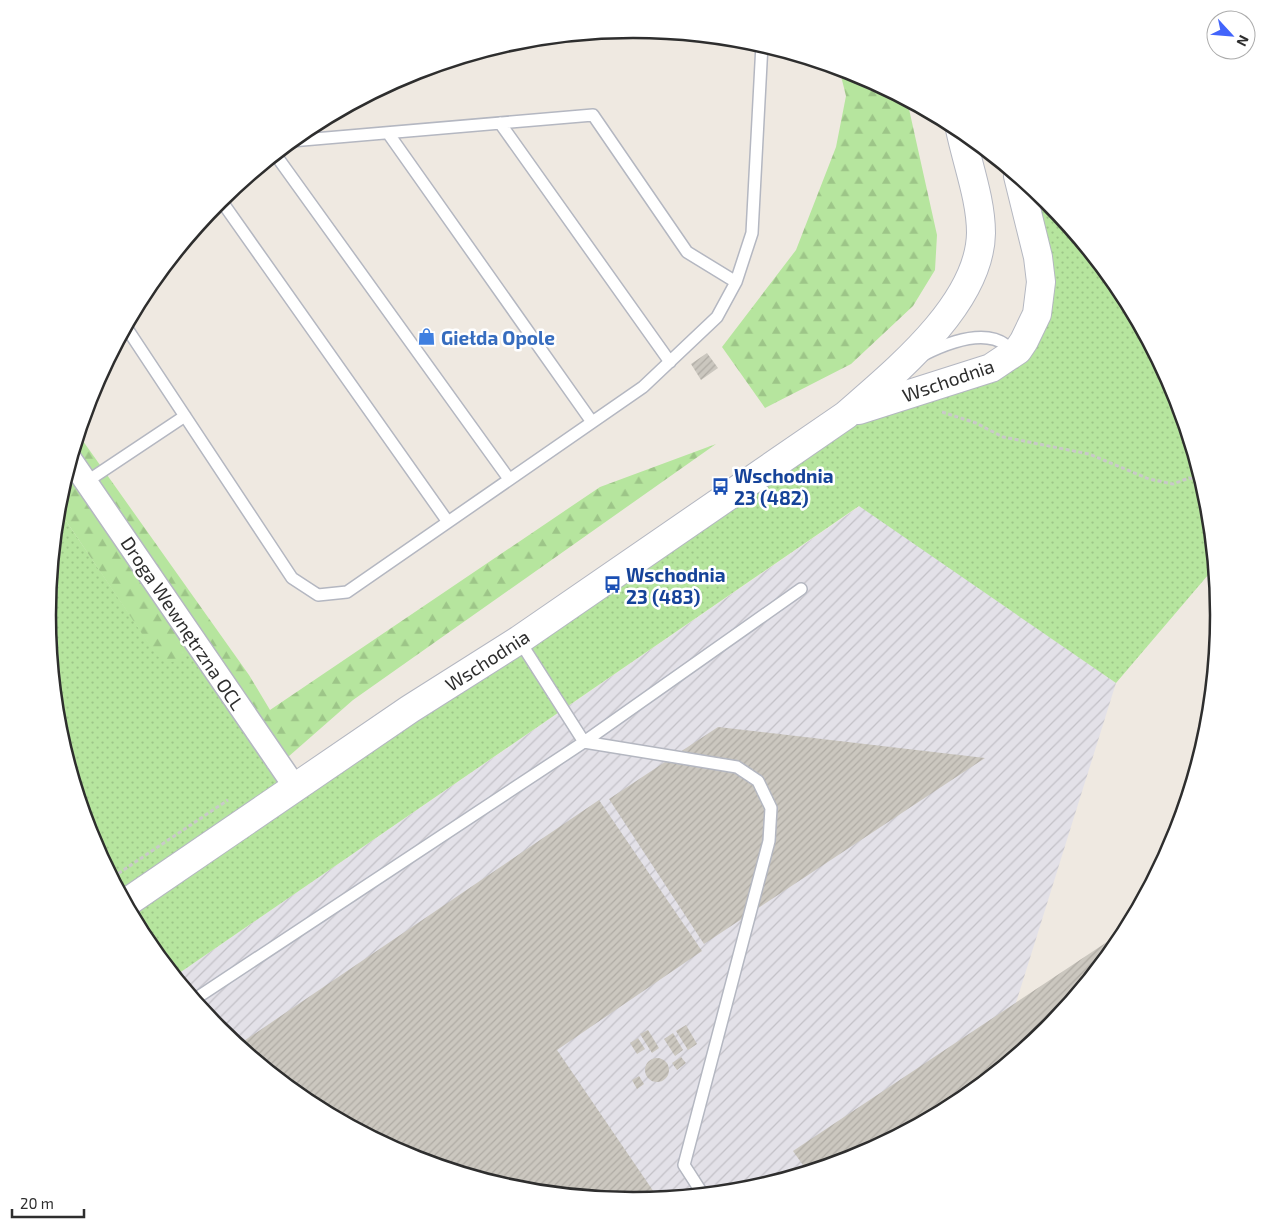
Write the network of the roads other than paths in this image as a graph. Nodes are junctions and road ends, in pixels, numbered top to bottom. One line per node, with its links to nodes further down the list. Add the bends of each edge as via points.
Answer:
1 (762, 52): 9 (lane, via 752,233)
2 (500, 123): 3 (lane); 9 (lane, via 593,115 687,252); 11 (lane)
3 (388, 133): 4 (lane); 16 (lane)
4 (304, 141)
5 (963, 142): 13 (street, Wschodnia, via 980,216 980,250 964,287 947,314)
6 (279, 160): 18 (lane)
7 (1021, 188): 12 (street, Wschodnia, via 1038,257 1040,299 1037,314 1024,341 1018,350)
8 (225, 206): 20 (lane)
9 (736, 282): 11 (lane, via 717,318)
10 (130, 333): 15 (lane)
11 (670, 362): 16 (lane, via 643,387)
12 (1000, 363): 13 (lane, via 1006,355 1006,344 992,339 970,339 947,344); 14 (street, Wschodnia)
13 (893, 372): 14 (street, Wschodnia)
14 (846, 415): 22 (street, Wschodnia)
15 (185, 416): 19 (lane); 20 (lane, via 292,578 318,595 347,592)
16 (592, 422): 18 (lane)
17 (76, 467): 19 (street, Droga Wewnętrzna OCL)
18 (509, 479): 20 (lane)
19 (86, 482): 24 (street, Droga Wewnętrzna OCL)
20 (448, 522)
21 (801, 589): 23 (lane)
22 (519, 640): 23 (lane); 24 (street, Wschodnia)
23 (584, 742): 26 (lane); 27 (lane, via 737,767 758,781 771,808 769,841 684,1165)
24 (295, 787): 25 (street, Wschodnia)
25 (131, 899)
26 (200, 996)
27 (699, 1188)

